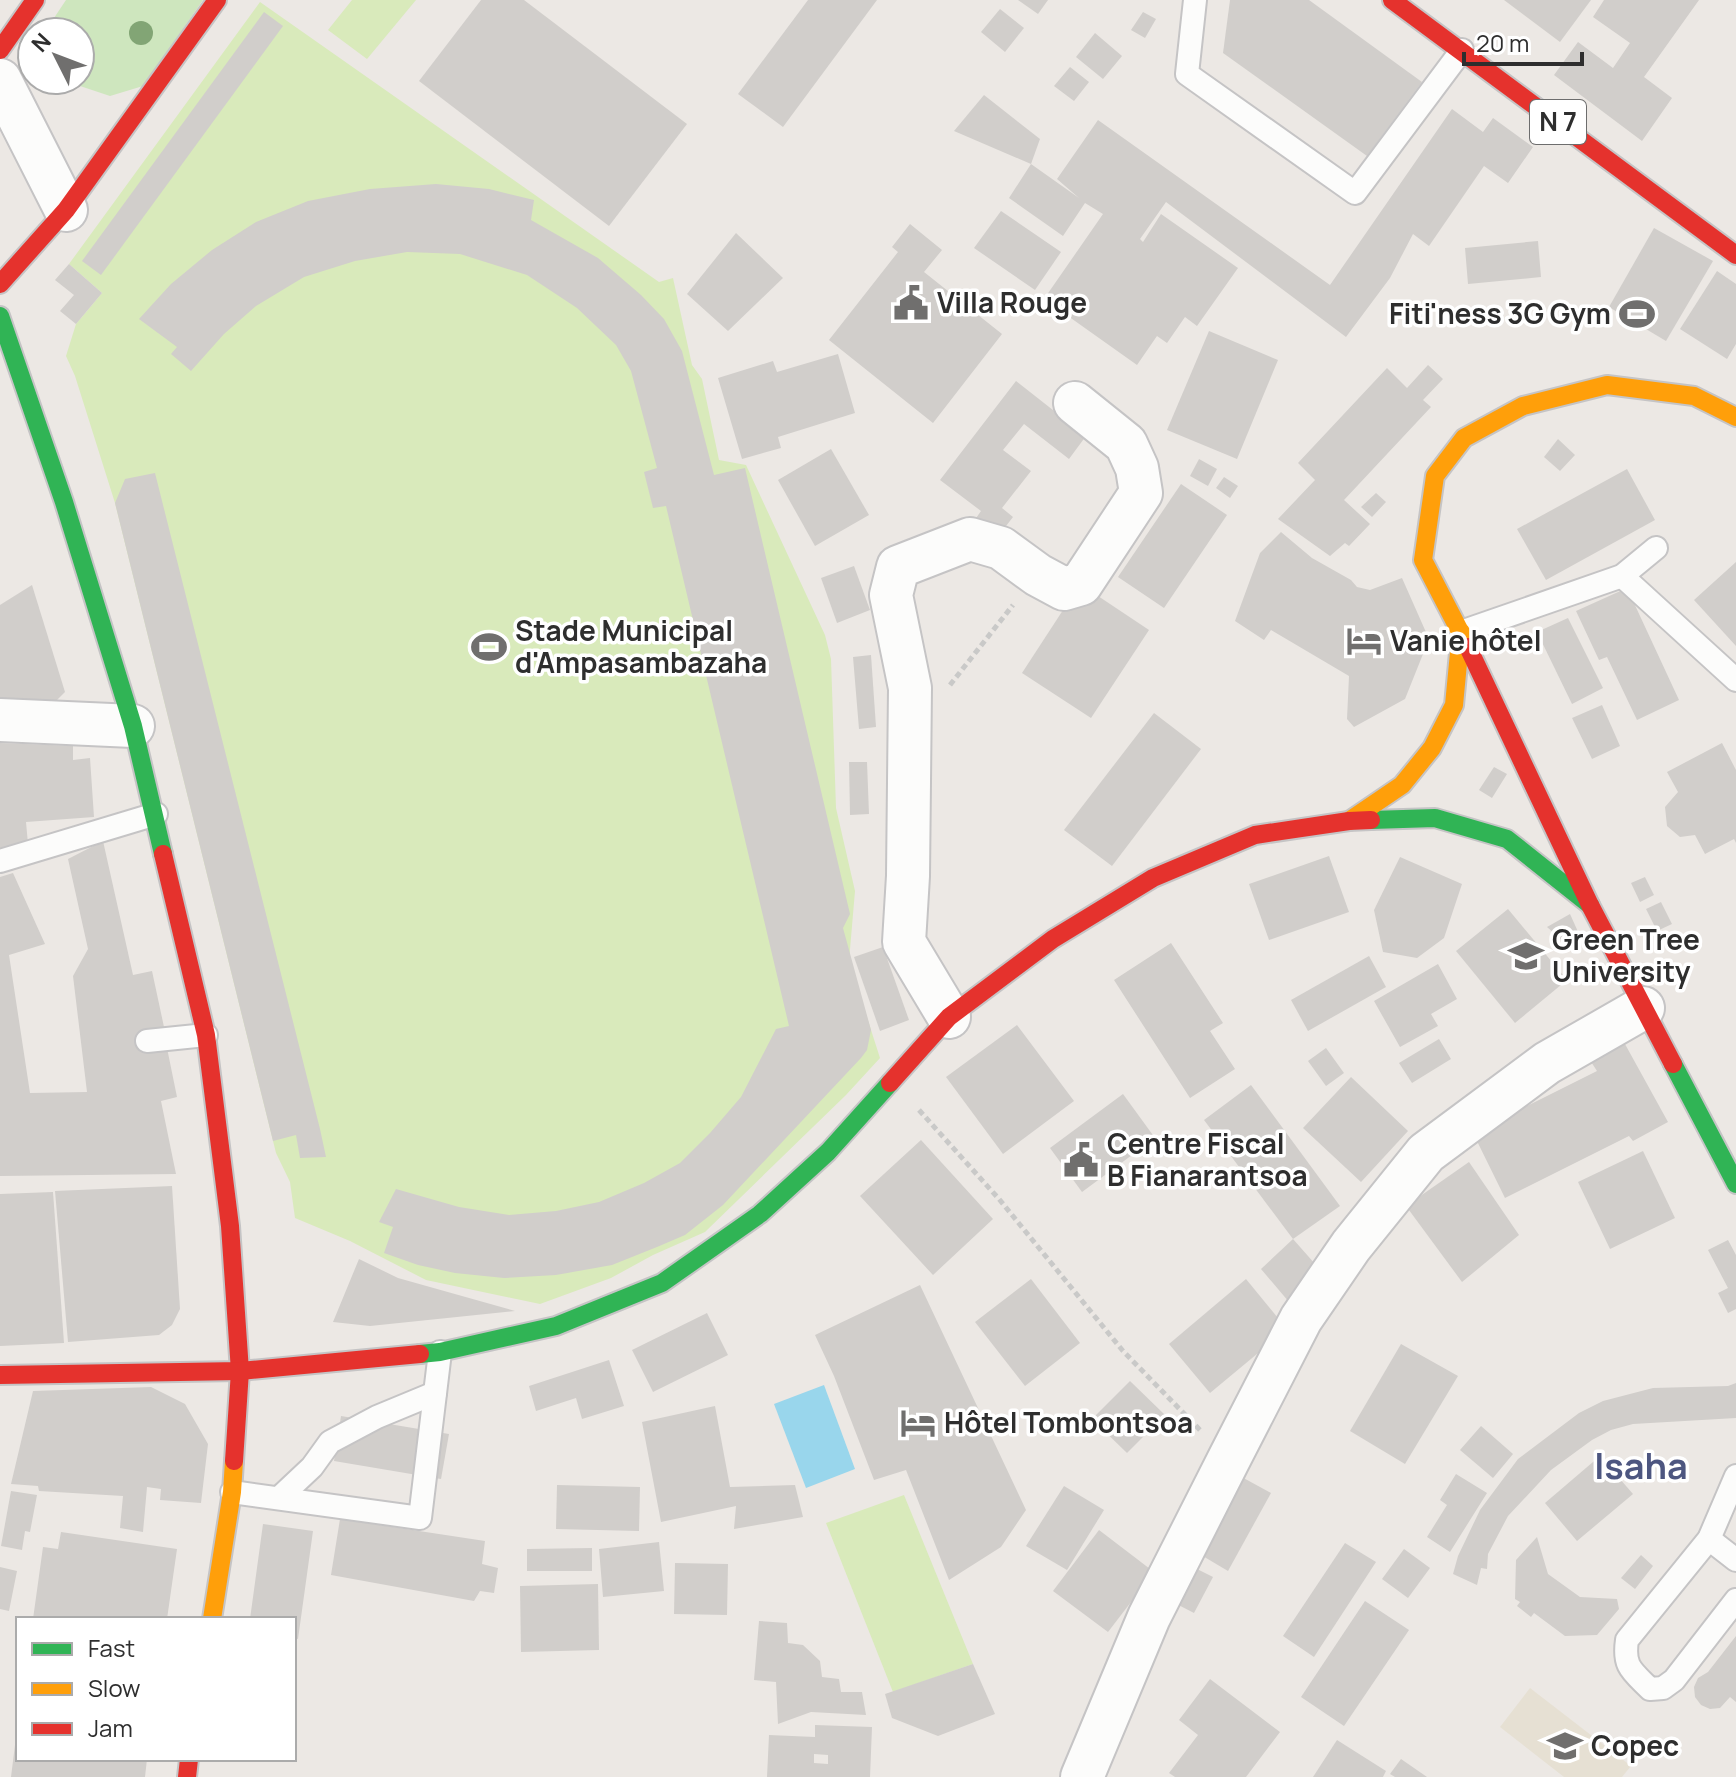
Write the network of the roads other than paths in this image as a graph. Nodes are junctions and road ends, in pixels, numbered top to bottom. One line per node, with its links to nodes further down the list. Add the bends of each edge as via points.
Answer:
1 (35, 0): 5 (street)
2 (217, 0): 8 (street)
3 (1195, 0): 6 (lane, via 1187,74 1355,193)
4 (1392, 0): 6 (street, N 7)
5 (0, 50)
6 (1462, 50): 9 (street, N 7)
7 (0, 80): 8 (street)
8 (66, 210): 10 (street)
9 (1736, 255)
10 (0, 284)
11 (0, 316): 19 (street)
12 (1075, 403): 25 (street, via 1126,444 1141,493 1081,584 1064,589 1001,548 970,539 898,567 891,595 910,688 904,942)
13 (1736, 417): 16 (street, via 1694,396 1607,385 1523,406 1464,438 1435,476 1423,560)
14 (1656, 548): 15 (lane)
15 (1622, 576): 16 (lane); 17 (lane)
16 (1461, 632): 21 (street, via 1454,705 1432,748 1402,785); 23 (street)
17 (1736, 680)
18 (0, 720): 19 (street)
19 (133, 726): 20 (street)
20 (156, 814): 22 (lane); 26 (street)
21 (1349, 821): 23 (street, via 1435,818 1507,839); 25 (street, via 1255,835 1153,878 1053,939)
22 (0, 861)
23 (1590, 905): 24 (street)
24 (1643, 1008): 28 (street); 40 (street, via 1547,1063 1426,1153 1351,1246 1301,1319 1229,1459 1149,1617)
25 (949, 1017): 29 (street, via 828,1152 760,1214 662,1283 556,1326)
26 (206, 1035): 27 (lane); 30 (street, via 230,1226)
27 (147, 1041)
28 (1736, 1184)
29 (440, 1352): 30 (street); 32 (lane)
30 (240, 1371): 31 (street); 34 (street)
31 (0, 1375)
32 (435, 1393): 35 (lane, via 330,1442); 35 (lane, via 420,1518)
33 (1736, 1476): 36 (lane)
34 (232, 1492): 35 (lane); 39 (street)
35 (279, 1498)
36 (1709, 1539): 37 (lane); 38 (lane, via 1627,1640 1630,1670 1650,1689 1663,1688)
37 (1736, 1560)
38 (1736, 1600)
39 (212, 1617)
40 (1082, 1777)

